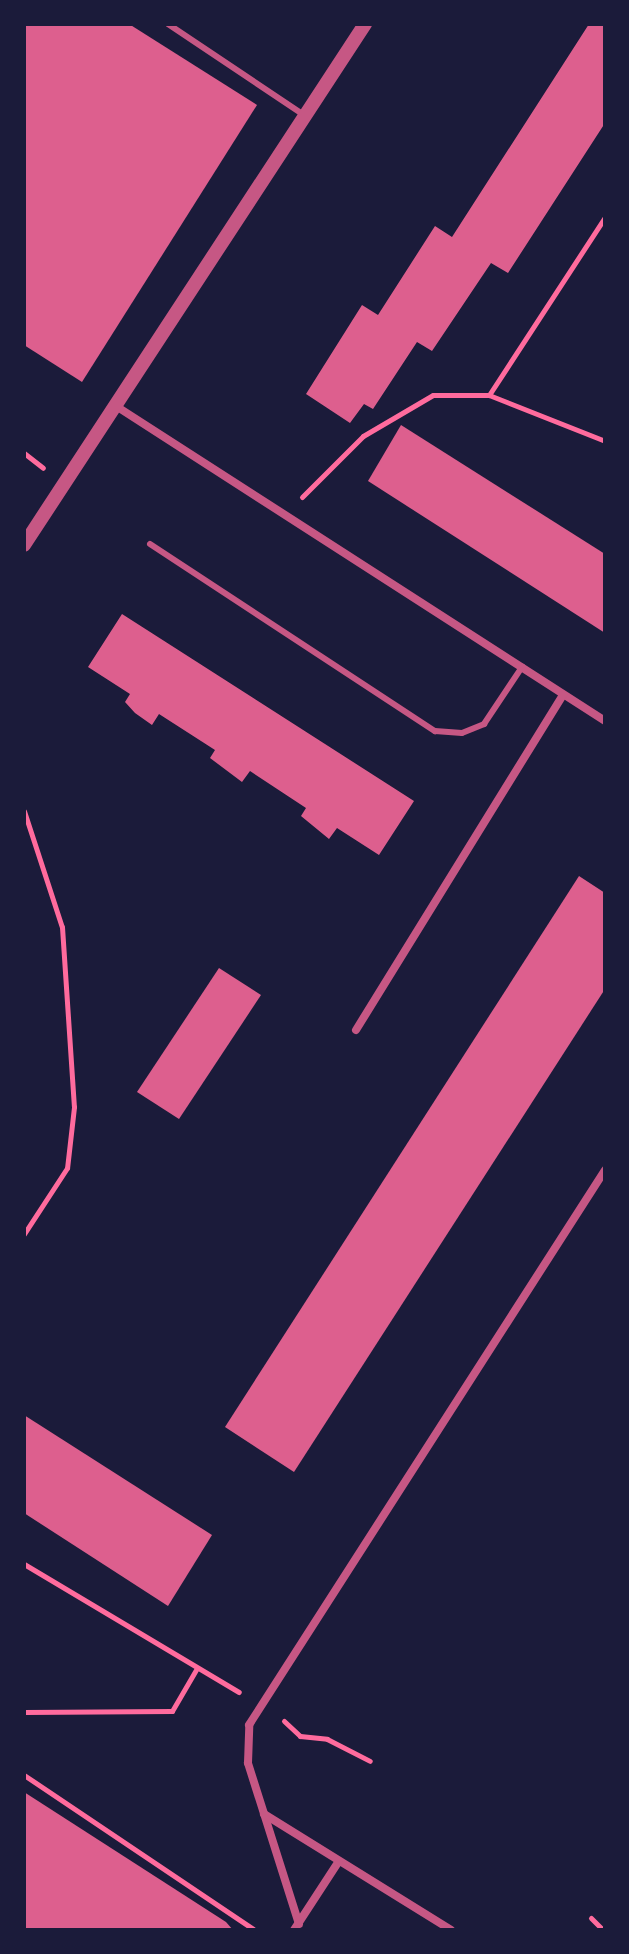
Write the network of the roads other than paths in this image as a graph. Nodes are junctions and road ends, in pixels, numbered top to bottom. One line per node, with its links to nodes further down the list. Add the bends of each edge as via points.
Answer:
1 (168, 24): 3 (lane)
2 (365, 24): 3 (street)
3 (307, 117): 4 (street)
4 (119, 408): 6 (street); 7 (street)
5 (150, 544): 7 (lane, via 435,731 462,733 484,724)
6 (24, 545)
7 (522, 667): 8 (street)
8 (563, 695): 9 (street); 10 (street)
9 (605, 721)
10 (356, 1030)
11 (605, 1170): 12 (street, via 261,1704 246,1749)
12 (263, 1814): 13 (street); 14 (street)
13 (339, 1861): 14 (street); 15 (street)
14 (296, 1927)
15 (451, 1930)

